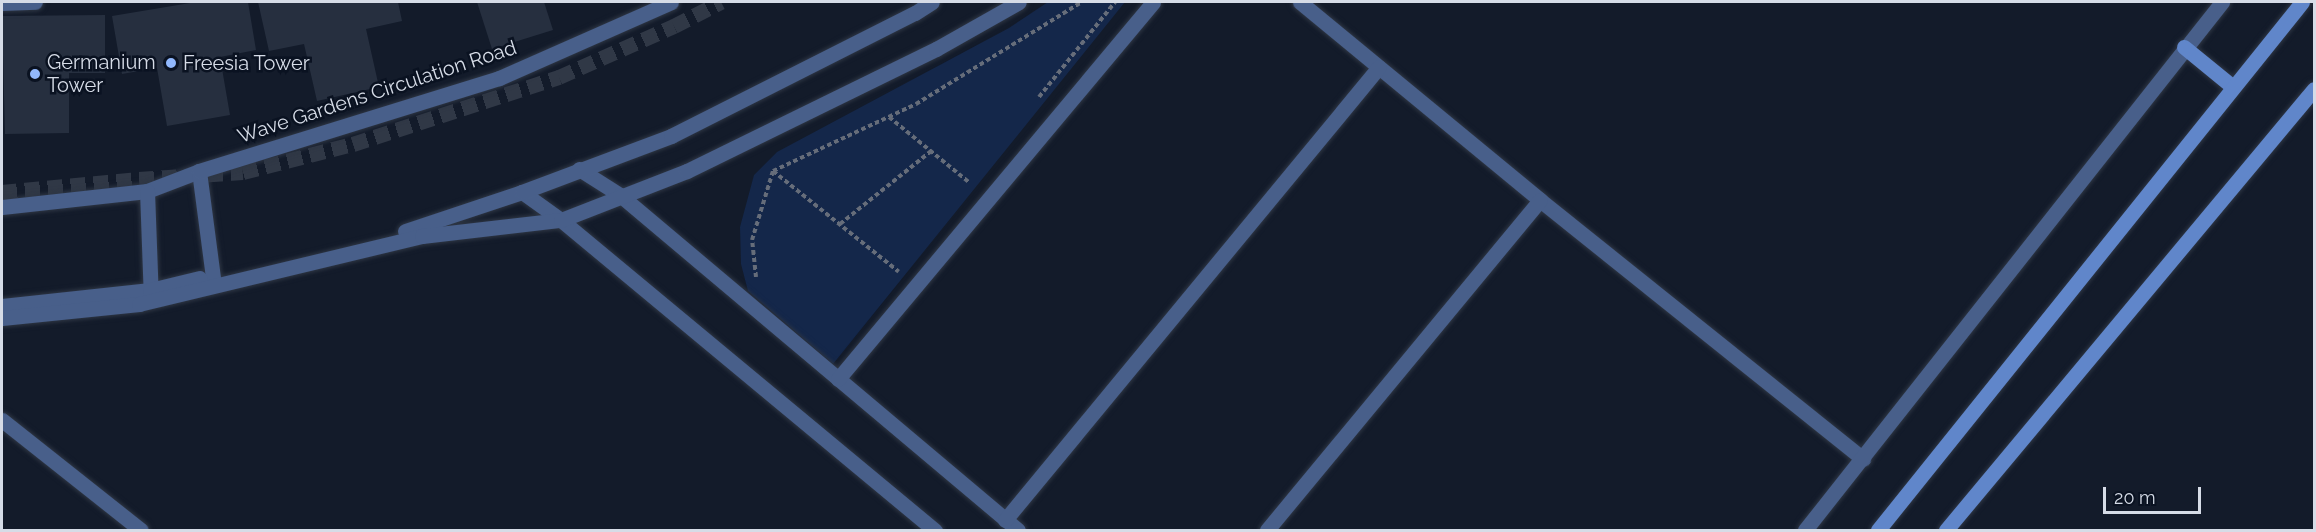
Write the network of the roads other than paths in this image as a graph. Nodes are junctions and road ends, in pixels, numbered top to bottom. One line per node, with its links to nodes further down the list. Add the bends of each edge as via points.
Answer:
1 (34, 2): 9 (street)
2 (671, 2): 15 (street, Wave Gardens Circulation Road, via 499,78)
3 (932, 2): 14 (street, via 671,135)
4 (1019, 2): 18 (street, via 936,48 687,171)
5 (1153, 2): 26 (street)
6 (1300, 2): 11 (street)
7 (2222, 2): 10 (street)
8 (2302, 2): 12 (main road)
9 (2, 3)
10 (2184, 47): 12 (main road); 28 (street)
11 (1379, 67): 19 (street); 29 (street)
12 (2233, 87): 35 (main road)
13 (2314, 88): 36 (main road)
14 (579, 169): 17 (street); 18 (street)
15 (199, 171): 16 (street, Wave Gardens Circulation Road); 22 (street)
16 (147, 191): 20 (street); 23 (street)
17 (522, 192): 21 (street); 22 (street, via 415,229)
18 (620, 195): 21 (street); 26 (street)
19 (1540, 200): 28 (street); 33 (street)
20 (2, 207)
21 (561, 220): 22 (street, via 422,236); 31 (street)
22 (214, 280): 23 (street)
23 (150, 295): 24 (street); 25 (street)
24 (2, 306)
25 (2, 318)
26 (838, 379): 29 (street)
27 (2, 420): 30 (street)
28 (1863, 459): 34 (street)
29 (1005, 520): 32 (street)
30 (141, 531)
31 (935, 531)
32 (1018, 531)
33 (1267, 531)
34 (1804, 531)
35 (1878, 531)
36 (1946, 531)

